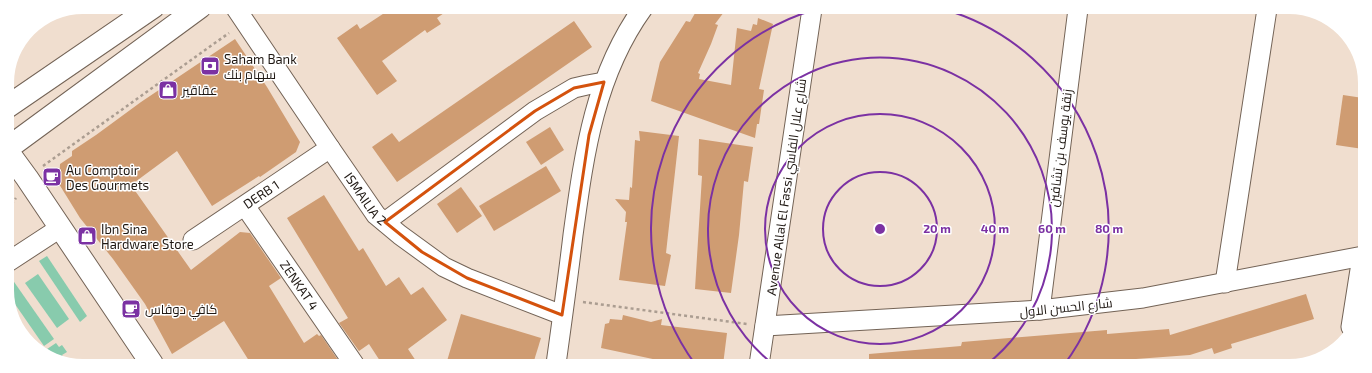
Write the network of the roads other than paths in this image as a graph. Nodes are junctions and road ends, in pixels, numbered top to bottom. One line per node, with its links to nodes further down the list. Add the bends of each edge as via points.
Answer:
1 (143, 14): 9 (main road)
2 (190, 14): 10 (main road)
3 (240, 14): 11 (street, ISMAILIA 2)
4 (639, 14): 8 (street, via 612,62)
5 (811, 14): 24 (street, Avenue Allal El Fassi شارع علال الفاسي)
6 (1077, 14): 22 (street, زنقة يوسف بن تشافين)
7 (1266, 14): 20 (street)
8 (604, 82): 14 (street, via 574,88 535,111); 21 (street, via 589,135)
9 (14, 102)
10 (14, 144)
11 (330, 148): 13 (street, DERB 1); 14 (street, ISMAILIA 2, via 376,215)
12 (17, 173): 15 (main road)
13 (245, 206): 16 (street, DERB 1); 26 (street, ZENKAT 4)
14 (385, 222): 21 (street, ISMAILIA 2, via 444,268 467,278)
15 (60, 228): 18 (street); 25 (main road)
16 (193, 240)
17 (1358, 257): 20 (street, شارع الحسن الاول)
18 (14, 258)
19 (1358, 282): 23 (street)
20 (1225, 283): 22 (street, شارع الحسن الاول, via 1143,298)
21 (563, 307): 27 (street)
22 (1040, 310): 24 (street, شارع الحسن الاول)
23 (1353, 315)
24 (765, 326): 28 (street, Avenue Allal El Fassi شارع علال الفاسي)
25 (149, 359)
26 (351, 359)
27 (557, 359)
28 (760, 359)

